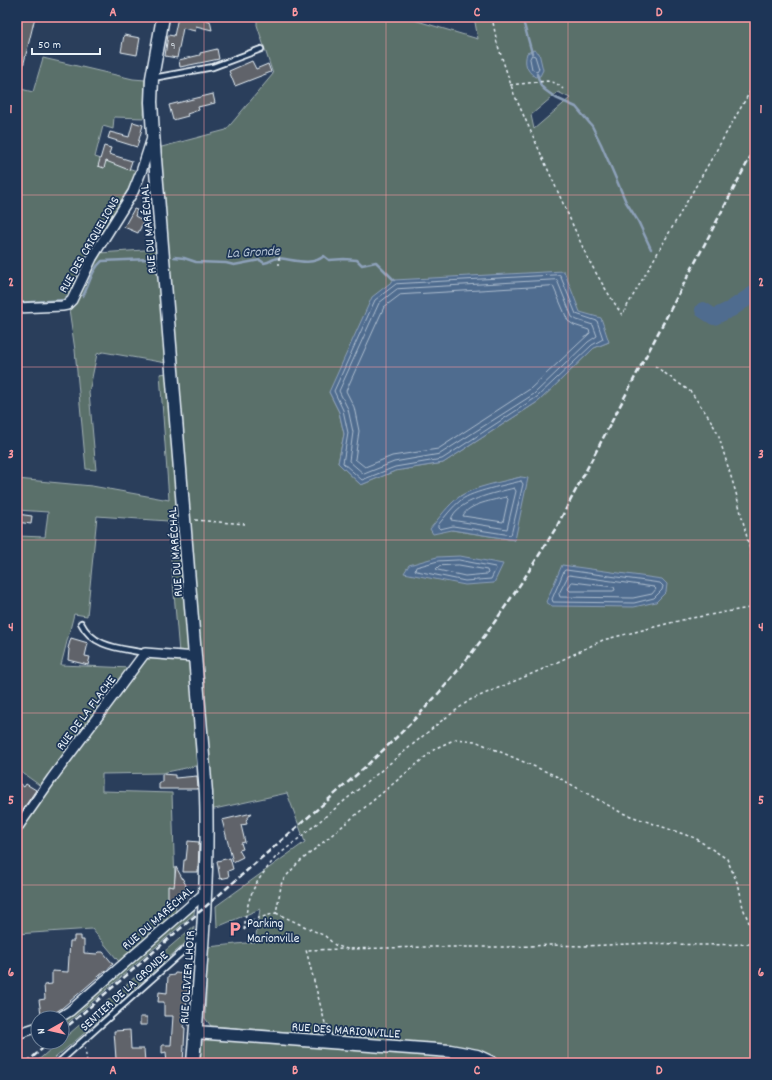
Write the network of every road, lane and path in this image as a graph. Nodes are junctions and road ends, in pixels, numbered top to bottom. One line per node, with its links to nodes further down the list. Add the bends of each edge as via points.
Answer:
1 (163, 17): 4 (street, RUE DU MARÉCHAL)
2 (492, 17): 6 (path)
3 (261, 49): 4 (lane, via 213,67)
4 (152, 78): 8 (street, RUE DU MARÉCHAL)
5 (755, 83): 6 (path, via 622,316 588,259)
6 (510, 85): 7 (path, via 544,81 556,83)
7 (563, 89)
8 (153, 134): 11 (street, RUE DES CRIQUELIONS, via 133,192 92,258 72,300 62,306); 13 (street, RUE DU MARÉCHAL)
9 (279, 252): 10 (path)
10 (280, 265)
11 (17, 308)
12 (655, 366): 16 (path, via 691,392 718,434)
13 (185, 520): 14 (path); 21 (street, RUE DU MARÉCHAL)
14 (245, 524)
15 (755, 548): 16 (path)
16 (750, 550): 17 (path)
17 (755, 570)
18 (755, 607): 24 (path, via 686,619 603,640 470,700 275,858 256,881 250,894 244,930 252,920)
19 (81, 623): 20 (lane, via 88,635 104,645)
20 (145, 653): 21 (street); 22 (street, RUE DE LA FLACHE)
21 (196, 657): 23 (street, RUE DU MARÉCHAL, via 206,792)
22 (17, 828)
23 (205, 893): 25 (street, RUE OLIVIER LHOIR); 29 (street, RUE DU MARÉCHAL)
24 (276, 913): 26 (path, via 282,882 297,864 436,748 456,739 475,741 554,775 622,813 695,838 727,859); 28 (path, via 326,936 335,945)
25 (203, 933): 32 (street, RUE OLIVIER LHOIR); 34 (lane, SENTIER DE LA GRONDE)
26 (755, 937)
27 (755, 944): 28 (path, via 650,943)
28 (347, 950): 30 (path, via 306,950)
29 (70, 1012)
30 (326, 1028): 35 (lane)
31 (30, 1030): 33 (street)
32 (196, 1032): 35 (street, RUE DES MARIONVILLE); 40 (street, RUE OLIVIER LHOIR)
33 (17, 1034)
34 (84, 1040): 36 (path); 37 (lane, SENTIER DE LA GRONDE)
35 (330, 1041): 41 (street, RUE DES MARIONVILLE, via 455,1051 477,1056)
36 (86, 1060): 38 (path); 39 (path)
37 (58, 1063)
38 (83, 1063)
39 (87, 1063)
40 (194, 1063)
41 (492, 1063)

